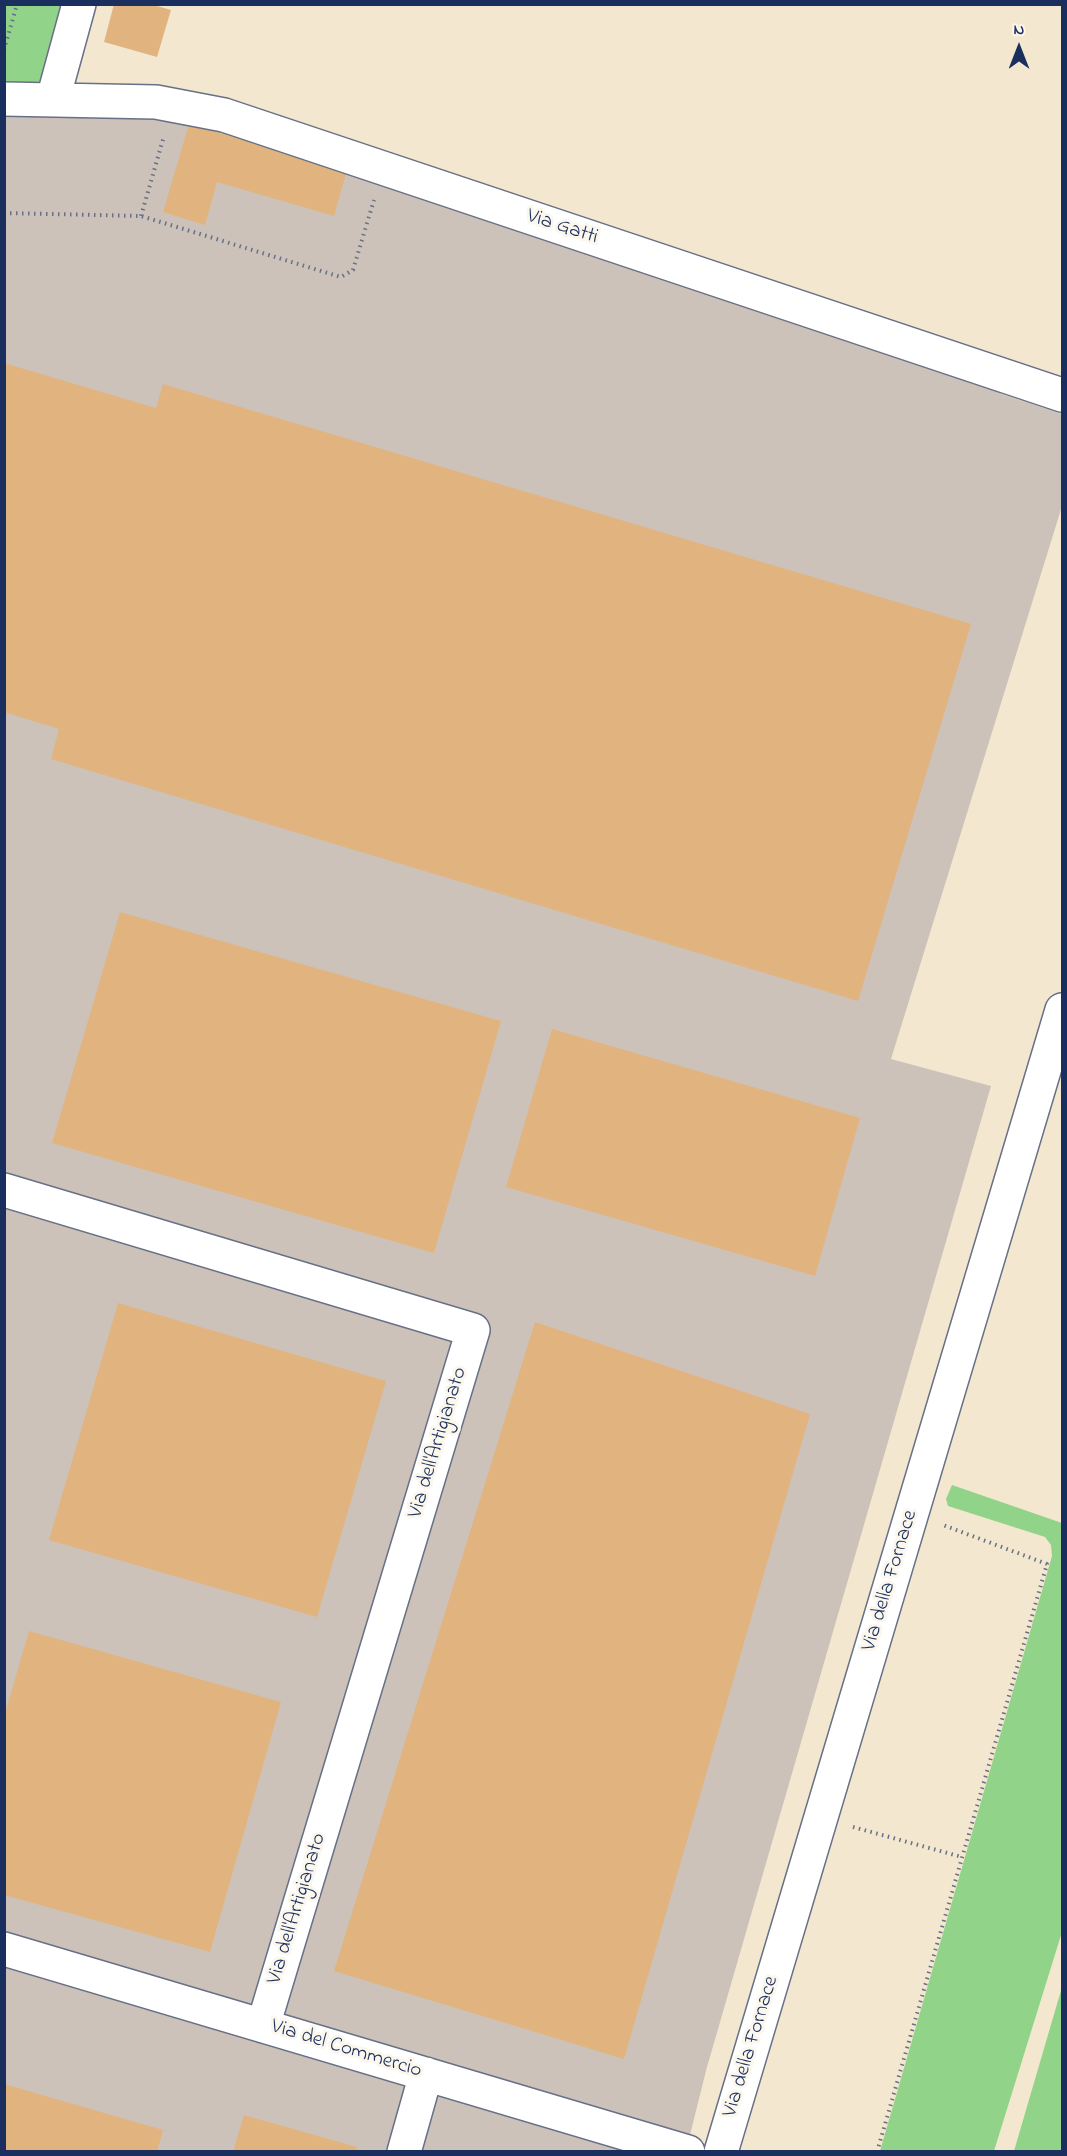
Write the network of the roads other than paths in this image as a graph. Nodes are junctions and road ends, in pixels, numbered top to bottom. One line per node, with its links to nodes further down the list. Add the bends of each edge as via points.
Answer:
1 (79, 4): 3 (street)
2 (4, 99): 3 (street, Via Gatti)
3 (53, 99): 4 (street, Via Gatti, via 156,102 224,115)
4 (1062, 395)
5 (1062, 1011): 12 (street, Via della Fornace)
6 (4, 1190): 8 (street, Via dell'Artigianato, via 473,1330)
7 (4, 1949): 8 (street, Via del Commercio)
8 (263, 2026): 9 (street, Via del Commercio)
9 (426, 2074): 10 (street); 11 (street, Via del Commercio)
10 (404, 2151)
11 (688, 2151)
12 (721, 2151)

